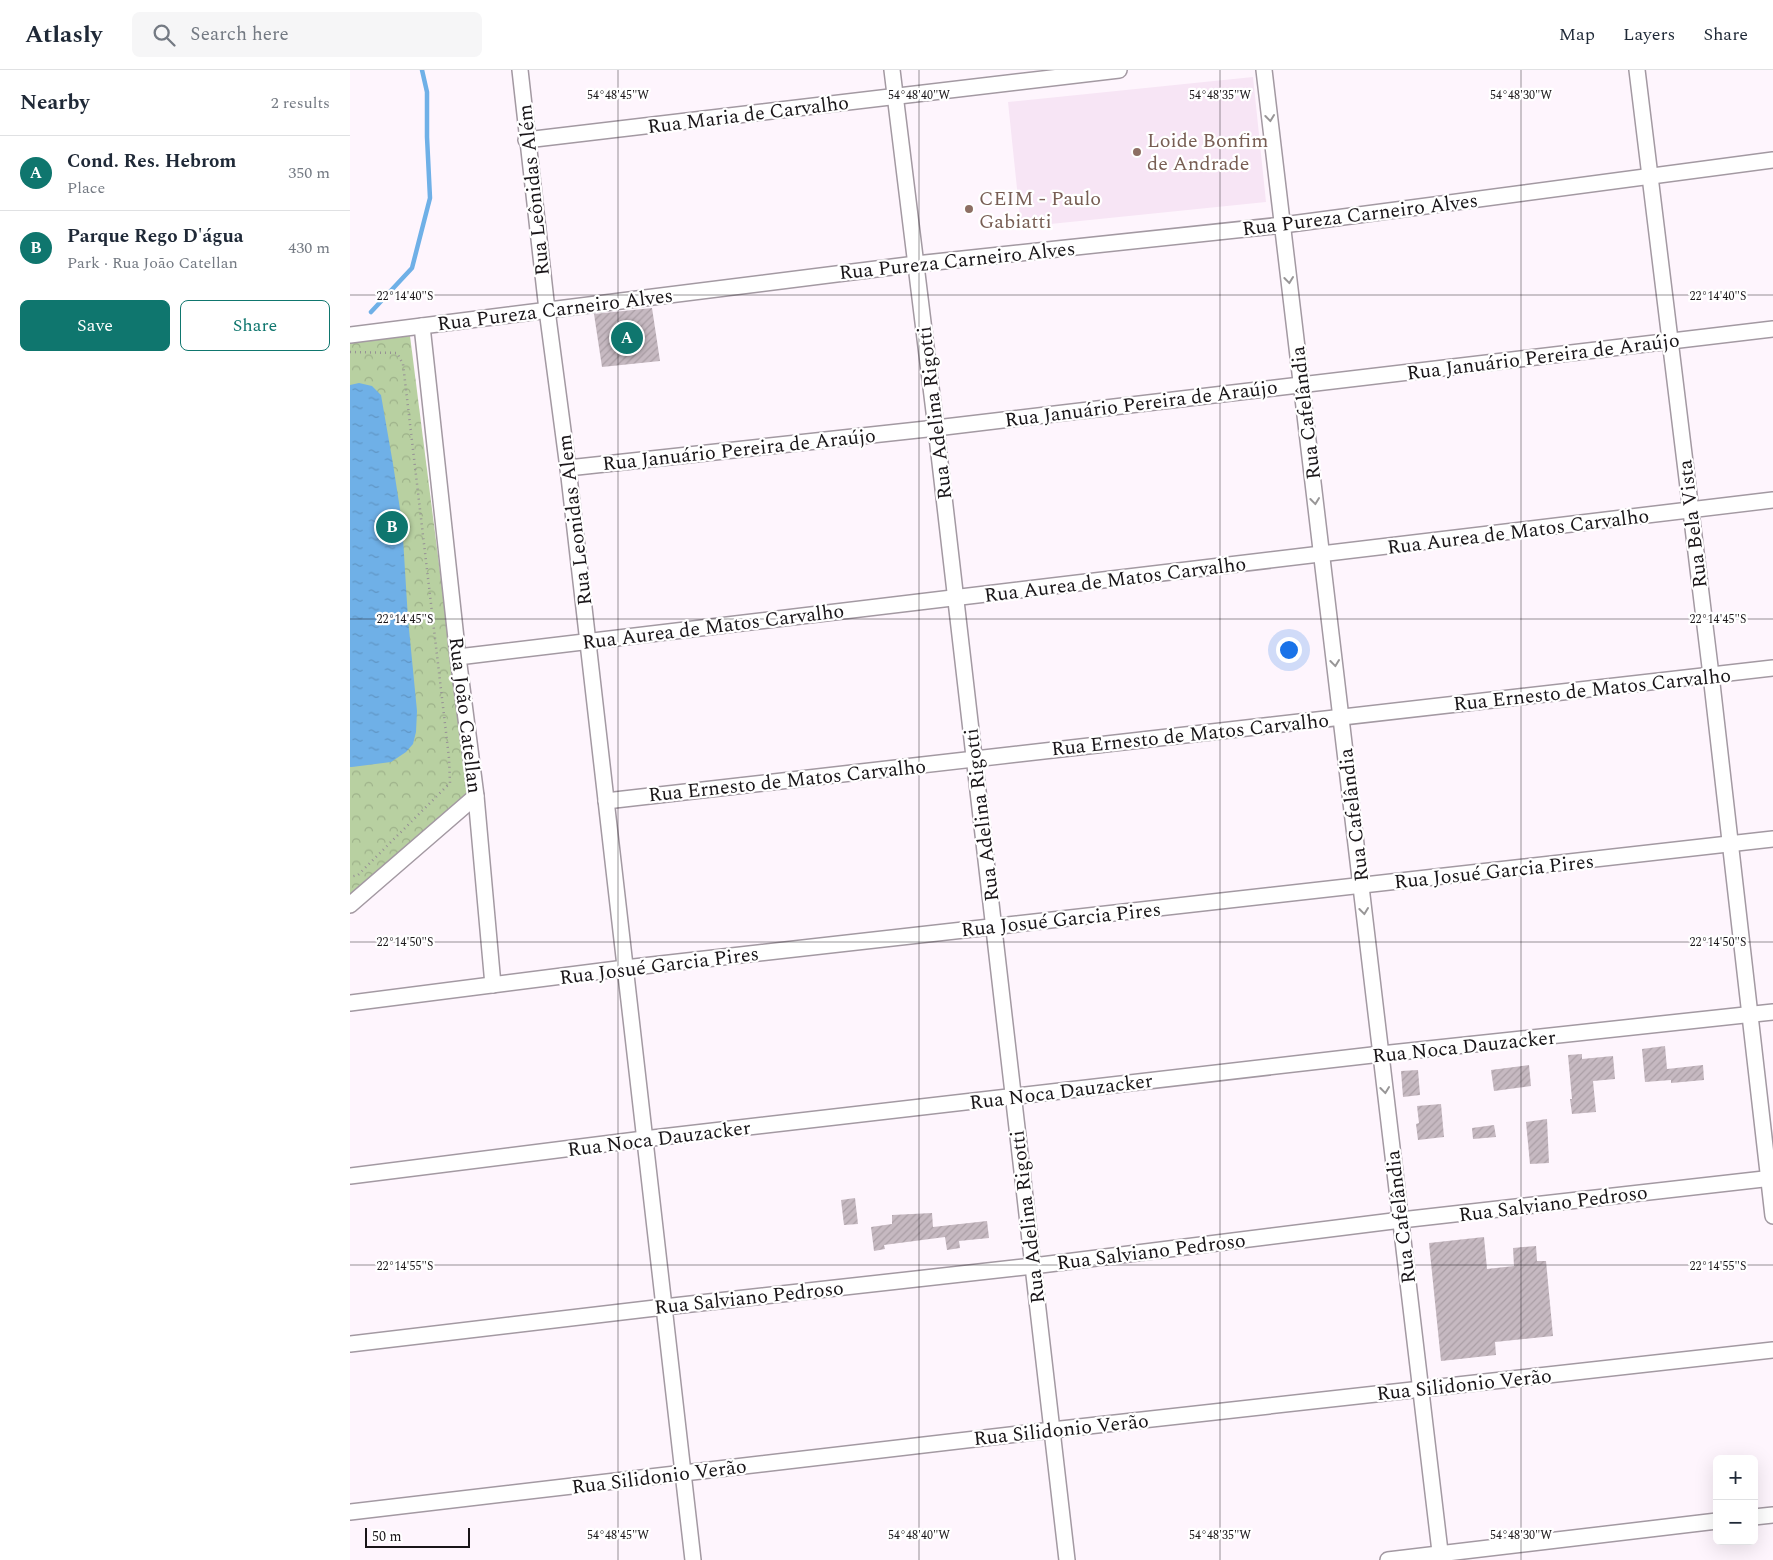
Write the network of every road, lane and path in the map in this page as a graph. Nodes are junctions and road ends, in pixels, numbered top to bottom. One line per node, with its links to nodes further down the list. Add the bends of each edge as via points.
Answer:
1 (520, 70): 7 (street, Rua Leônidas Além)
2 (892, 70): 6 (street, Rua Adelina Rigotti)
3 (1118, 70): 6 (street, Rua Maria de Carvalho)
4 (1264, 70): 10 (street, Rua Cafelândia, one-way to 10)
5 (1637, 70): 9 (street, Rua Bela Vista)
6 (895, 96): 7 (street, Rua Maria de Carvalho); 11 (street, Rua Adelina Rigotti)
7 (526, 140): 12 (street, Rua Leônidas Além)
8 (1773, 160): 9 (street, Rua Pureza Carneiro Alves)
9 (1651, 176): 10 (street, Rua Pureza Carneiro Alves); 16 (street, Rua Bela Vista)
10 (1282, 224): 11 (street, Rua Pureza Carneiro Alves); 18 (street, Rua Cafelândia, one-way to 18)
11 (916, 264): 12 (street, Rua Pureza Carneiro Alves); 19 (street, Rua Adelina Rigotti)
12 (547, 310): 13 (street, Rua Pureza Carneiro Alves); 20 (street, Rua Leonidas Alem)
13 (422, 326): 15 (street, Rua Pureza Carneiro Alves); 26 (street, Rua João Catellan)
14 (1773, 328): 16 (street, Rua Januário Pereira de Araújo)
15 (350, 335)
16 (1671, 341): 18 (street, Rua Januário Pereira de Araújo); 22 (street, Rua Bela Vista)
17 (350, 352): 35 (path, via 397,353 403,364 450,783 358,874)
18 (1301, 384): 19 (street, Rua Januário Pereira de Araújo); 23 (street, Rua Cafelândia, one-way to 23)
19 (936, 428): 20 (street, Rua Januário Pereira de Araújo); 24 (street, Rua Adelina Rigotti)
20 (568, 468): 25 (street, Rua Leonidas Alem)
21 (1773, 500): 22 (street, Rua Aurea de Matos Carvalho)
22 (1691, 511): 23 (street, Rua Aurea de Matos Carvalho); 28 (street, Rua Bela Vista)
23 (1322, 554): 24 (street, Rua Aurea de Matos Carvalho); 29 (street, Rua Cafelândia, one-way to 29)
24 (956, 598): 25 (street, Rua Aurea de Matos Carvalho); 30 (street, Rua Adelina Rigotti)
25 (588, 641): 26 (street, Rua Aurea de Matos Carvalho); 32 (street, Rua Leonidas Alem)
26 (458, 657): 31 (street, Rua João Catellan)
27 (1773, 668): 28 (street, Rua Ernesto de Matos Carvalho)
28 (1711, 675): 29 (street, Rua Ernesto de Matos Carvalho); 34 (street, Rua Bela Vista)
29 (1341, 717): 30 (street, Rua Ernesto de Matos Carvalho); 36 (street, Rua Cafelândia)
30 (974, 759): 32 (street, Rua Ernesto de Matos Carvalho); 38 (street, Rua Adelina Rigotti)
31 (476, 796): 37 (street); 40 (street, Rua João Catellan)
32 (606, 801): 39 (street, Rua Leonidas Alem)
33 (1773, 839): 34 (street, Rua Josué Garcia Pires)
34 (1729, 844): 36 (street, Rua Josué Garcia Pires); 43 (street, Rua Bela Vista)
35 (350, 877)
36 (1361, 886): 38 (street, Rua Josué Garcia Pires); 44 (street, Rua Cafelândia, one-way to 44)
37 (350, 905)
38 (994, 927): 39 (street, Rua Josué Garcia Pires); 45 (street, Rua Adelina Rigotti)
39 (625, 968): 40 (street, Rua Josué Garcia Pires); 46 (street)
40 (493, 985): 41 (street, Rua Josué Garcia Pires)
41 (350, 1003)
42 (1773, 1012): 43 (street, Rua Noca Dauzacker)
43 (1750, 1015): 44 (street, Rua Noca Dauzacker); 48 (street, Rua Bela Vista)
44 (1381, 1054): 45 (street, Rua Noca Dauzacker); 50 (street, Rua Cafelândia, one-way to 50)
45 (1014, 1097): 46 (street, Rua Noca Dauzacker); 51 (street, Rua Adelina Rigotti)
46 (644, 1140): 47 (street, Rua Noca Dauzacker); 52 (street)
47 (350, 1176)
48 (1771, 1178): 49 (street, Rua Bela Vista); 50 (street, Rua Salviano Pedroso)
49 (1773, 1216)
50 (1401, 1220): 51 (street, Rua Salviano Pedroso); 55 (street, Rua Cafelândia)
51 (1033, 1266): 52 (street, Rua Salviano Pedroso); 56 (street, Rua Adelina Rigotti)
52 (664, 1307): 53 (street, Rua Salviano Pedroso); 57 (street)
53 (350, 1344)
54 (1773, 1350): 55 (street, Rua Silidonio Verão)
55 (1421, 1389): 56 (street, Rua Silidonio Verão); 62 (street, Rua Cafelândia)
56 (1052, 1430): 57 (street, Rua Silidonio Verão); 64 (street, Rua Adelina Rigotti)
57 (683, 1473): 58 (street, Rua Silidonio Verão); 63 (street)
58 (350, 1512)
59 (1773, 1515): 60 (street)
60 (1758, 1517)
61 (1713, 1522): 62 (street)
62 (1441, 1557): 65 (street)
63 (694, 1560)
64 (1067, 1560)
65 (1388, 1560)

